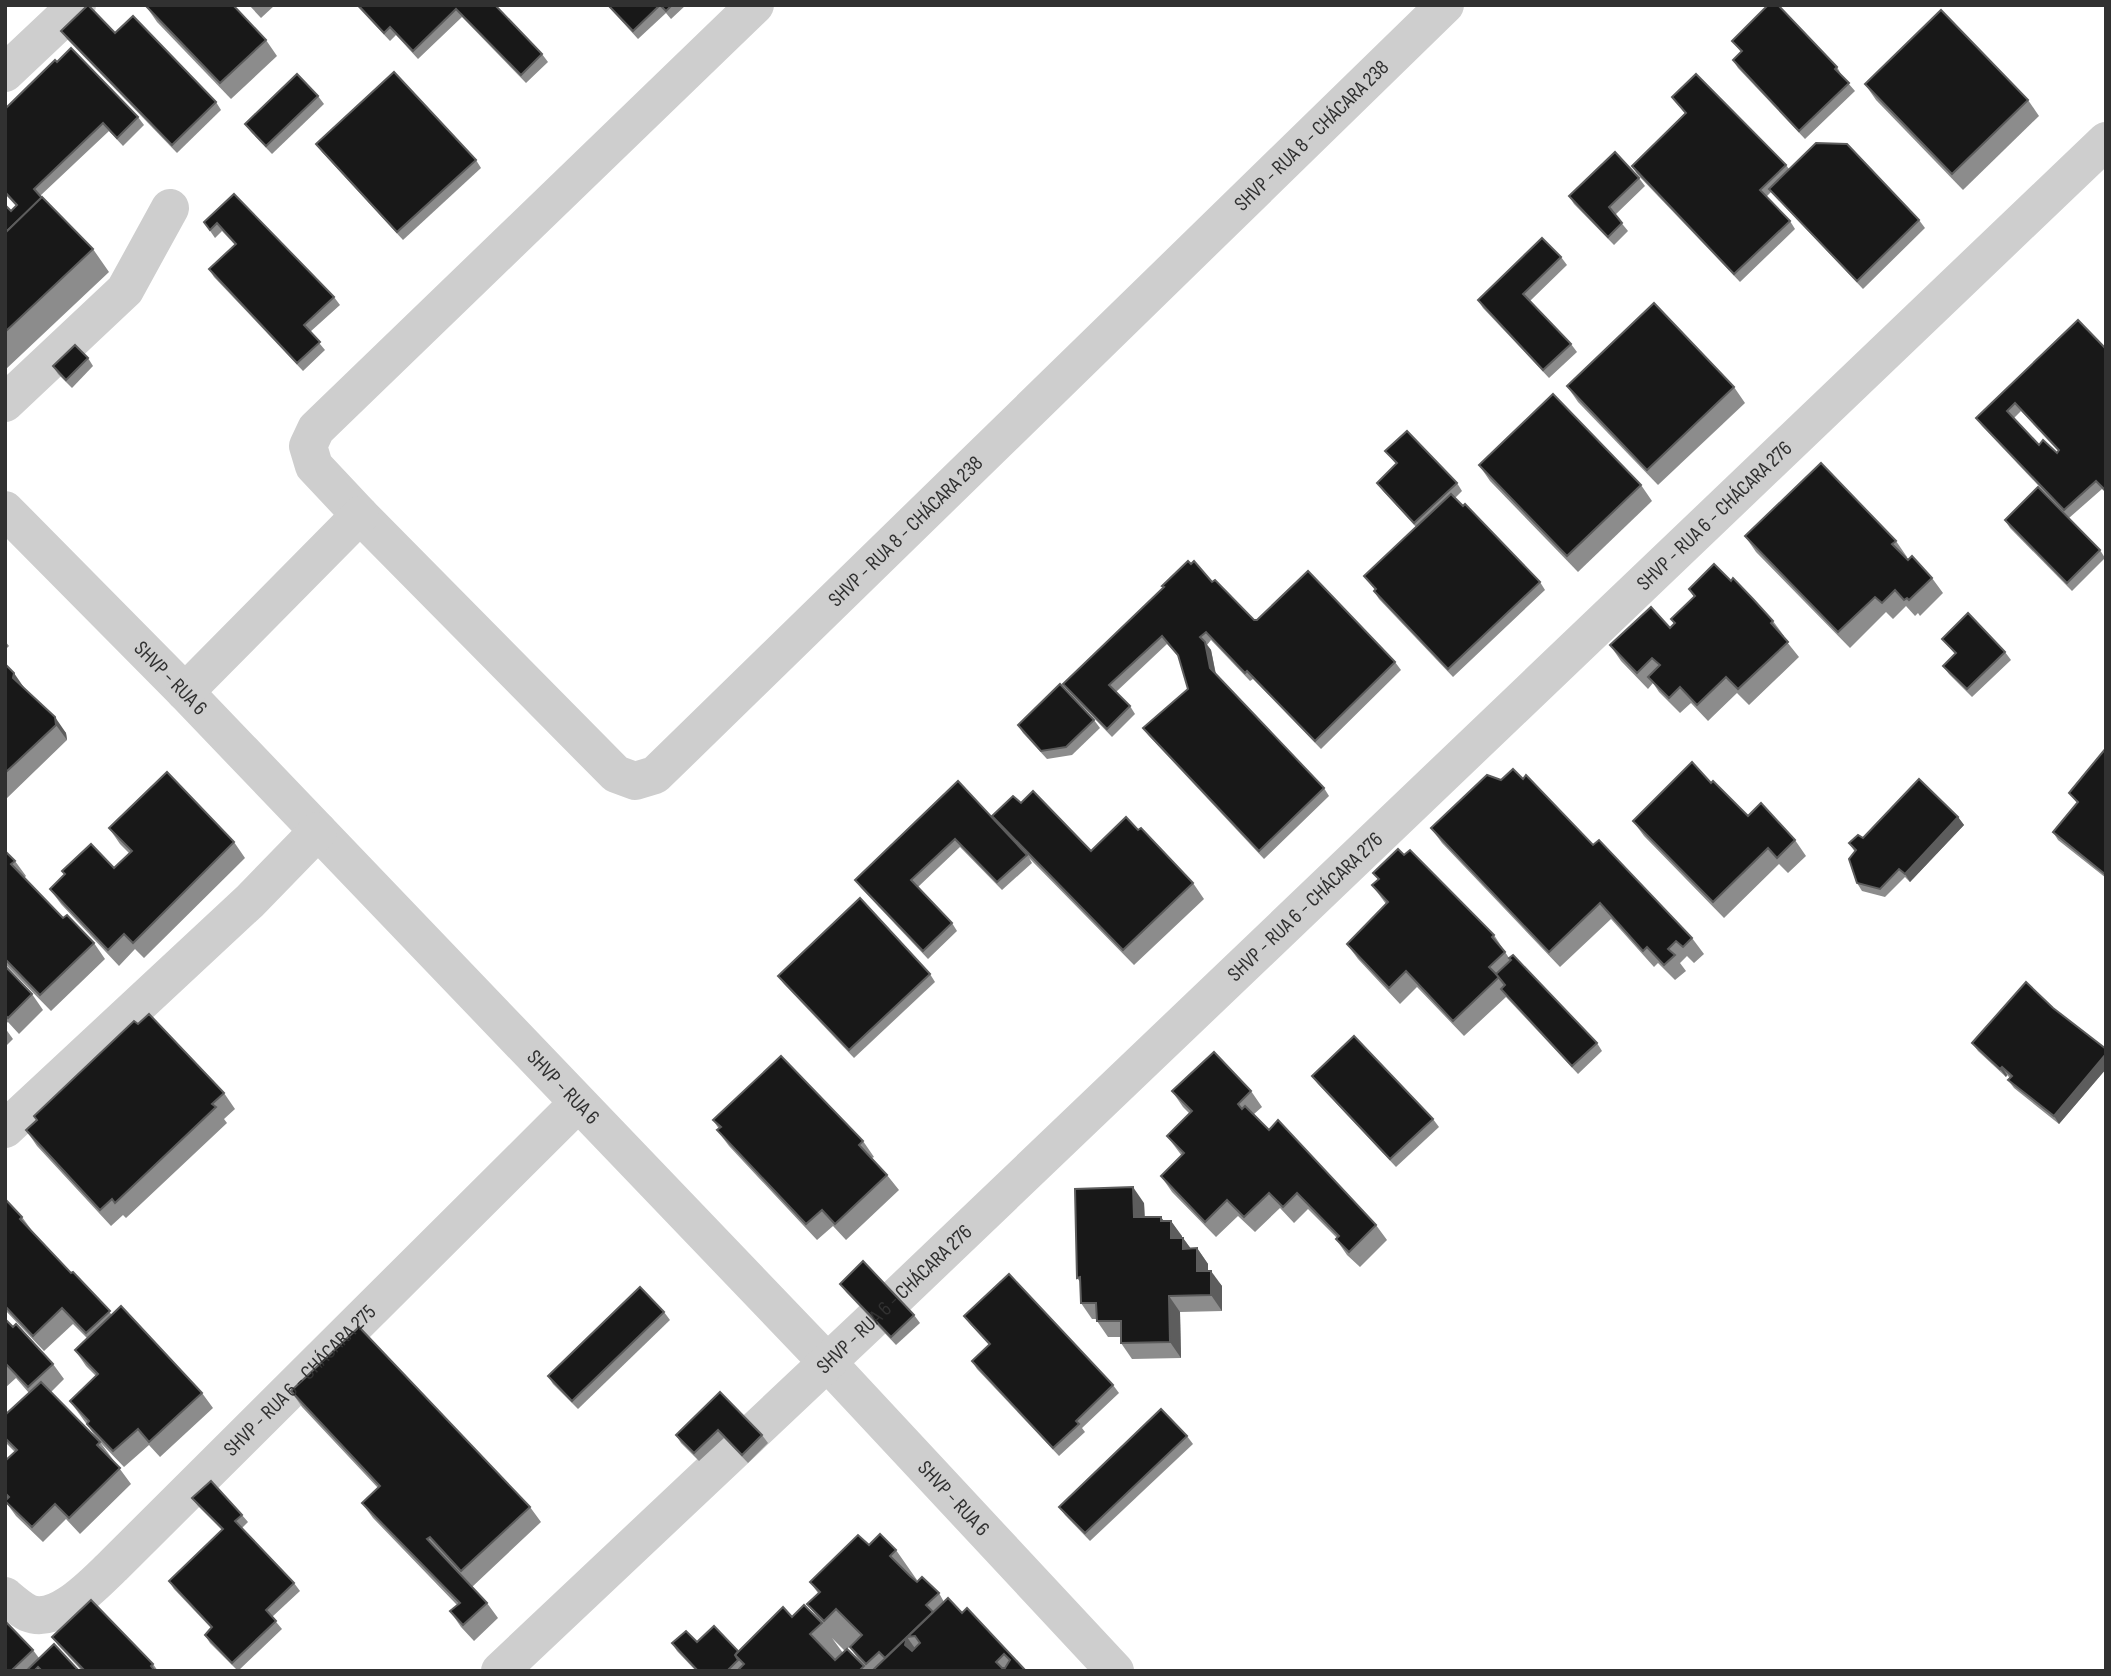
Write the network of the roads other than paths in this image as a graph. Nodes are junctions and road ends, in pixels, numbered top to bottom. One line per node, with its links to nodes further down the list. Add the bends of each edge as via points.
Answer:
1 (76, 5): 4 (street)
2 (755, 5): 9 (street, SHVP - RUA 8 - CHÁCARA 238, via 316,429 308,446 314,466)
3 (1445, 5): 9 (street, SHVP - RUA 8 - CHÁCARA 238, via 655,775 635,781 616,774)
4 (5, 73)
5 (2106, 141): 14 (street, SHVP - RUA 6 - CHÁCARA 276)
6 (170, 208): 7 (street, via 125,290)
7 (5, 403)
8 (5, 510): 10 (street, SHVP - RUA 6)
9 (360, 516): 10 (street)
10 (185, 692): 11 (street, SHVP - RUA 6)
11 (318, 831): 12 (street, SHVP - RUA 6); 13 (street, via 250,901)
12 (577, 1104): 14 (street, SHVP - RUA 6); 15 (street, SHVP - RUA 6 - CHÁCARA 275, via 82,1594 55,1613 39,1615)
13 (5, 1129)
14 (826, 1361): 16 (street, SHVP - RUA 6 - CHÁCARA 276); 17 (street, SHVP - RUA 6)
15 (5, 1596)
16 (500, 1671)
17 (1115, 1671)

